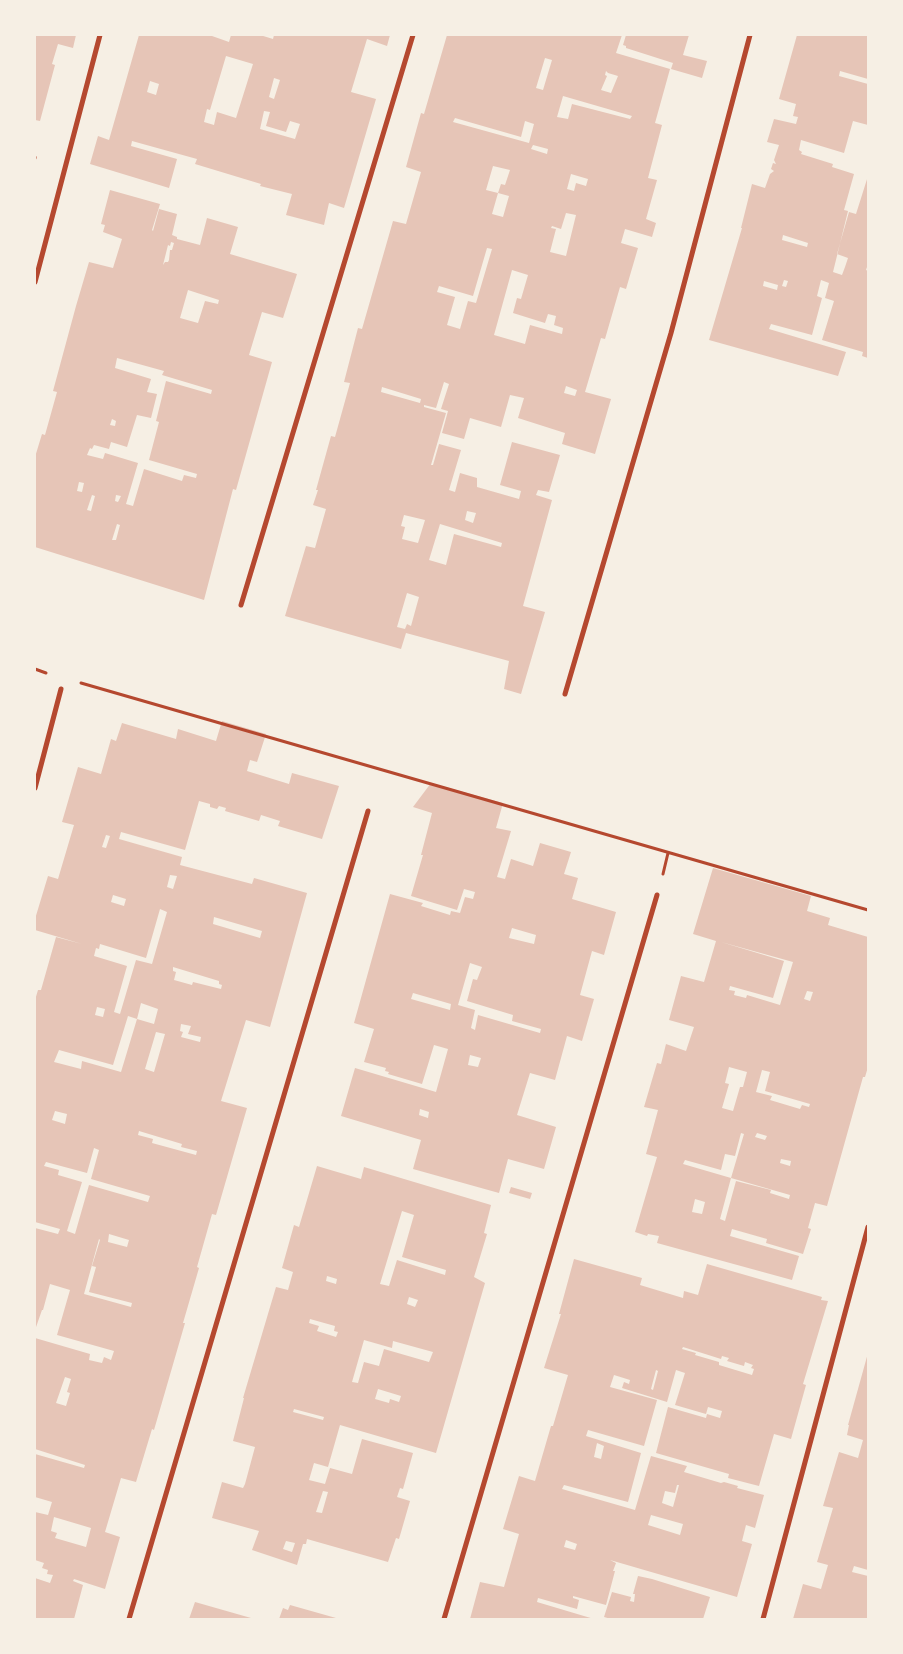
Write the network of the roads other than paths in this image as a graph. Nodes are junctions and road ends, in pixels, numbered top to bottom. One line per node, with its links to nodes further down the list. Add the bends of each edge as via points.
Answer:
1 (100, 35): 4 (street)
2 (413, 35): 5 (street)
3 (750, 35): 7 (street, via 671,333)
4 (35, 282)
5 (241, 605)
6 (61, 689): 8 (street)
7 (565, 694)
8 (35, 788)
9 (368, 811): 12 (street)
10 (657, 895): 13 (street)
11 (868, 1228): 14 (street)
12 (129, 1619)
13 (444, 1619)
14 (762, 1619)

